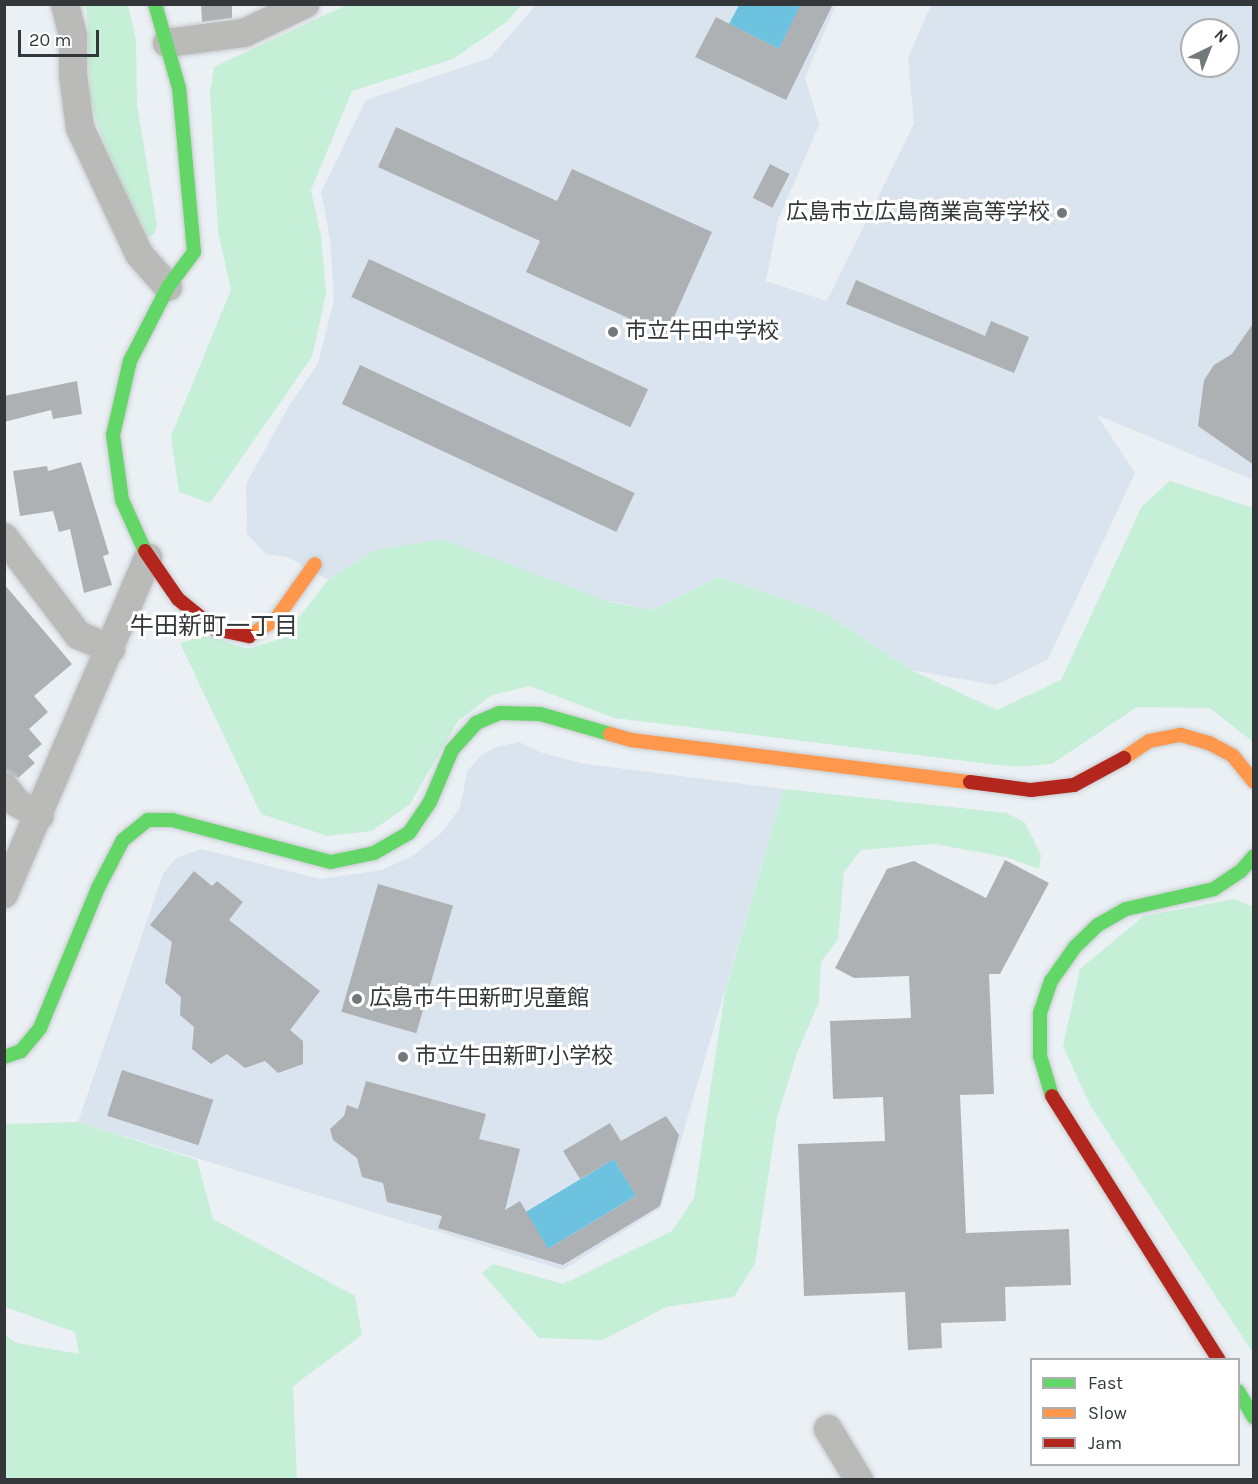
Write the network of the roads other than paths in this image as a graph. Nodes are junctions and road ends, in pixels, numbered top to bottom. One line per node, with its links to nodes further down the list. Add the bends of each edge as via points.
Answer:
1 (65, 4): 5 (street, via 73,37 80,128 139,254)
2 (154, 4): 4 (street)
3 (305, 4): 4 (street, via 244,33)
4 (167, 43): 5 (street, via 179,88 194,252)
5 (168, 287): 7 (street, via 130,361 113,435 122,501)
6 (4, 537): 9 (street, via 78,635)
7 (148, 558): 8 (street, via 178,599 215,629 247,637 276,620); 9 (street)
8 (315, 564)
9 (111, 649): 12 (street)
10 (1254, 782): 15 (street, via 1233,756 1209,743 1181,735 1149,741 1105,771 1074,785 1031,790 631,740 540,714 499,713 476,723 452,750 430,802 409,833 374,853 331,862 172,820 148,820 123,840 103,878 40,1028 21,1051)
11 (4, 786): 12 (street, via 18,803)
12 (40, 816): 14 (street)
13 (1254, 856): 16 (street, via 1241,871 1214,889 1126,909 1098,924 1075,947 1051,981 1040,1013 1040,1056 1049,1091)
14 (4, 894)
15 (4, 1057)
16 (1218, 1358)
17 (1240, 1393): 18 (street)
18 (1254, 1418)
19 (828, 1429): 20 (street)
20 (859, 1479)

